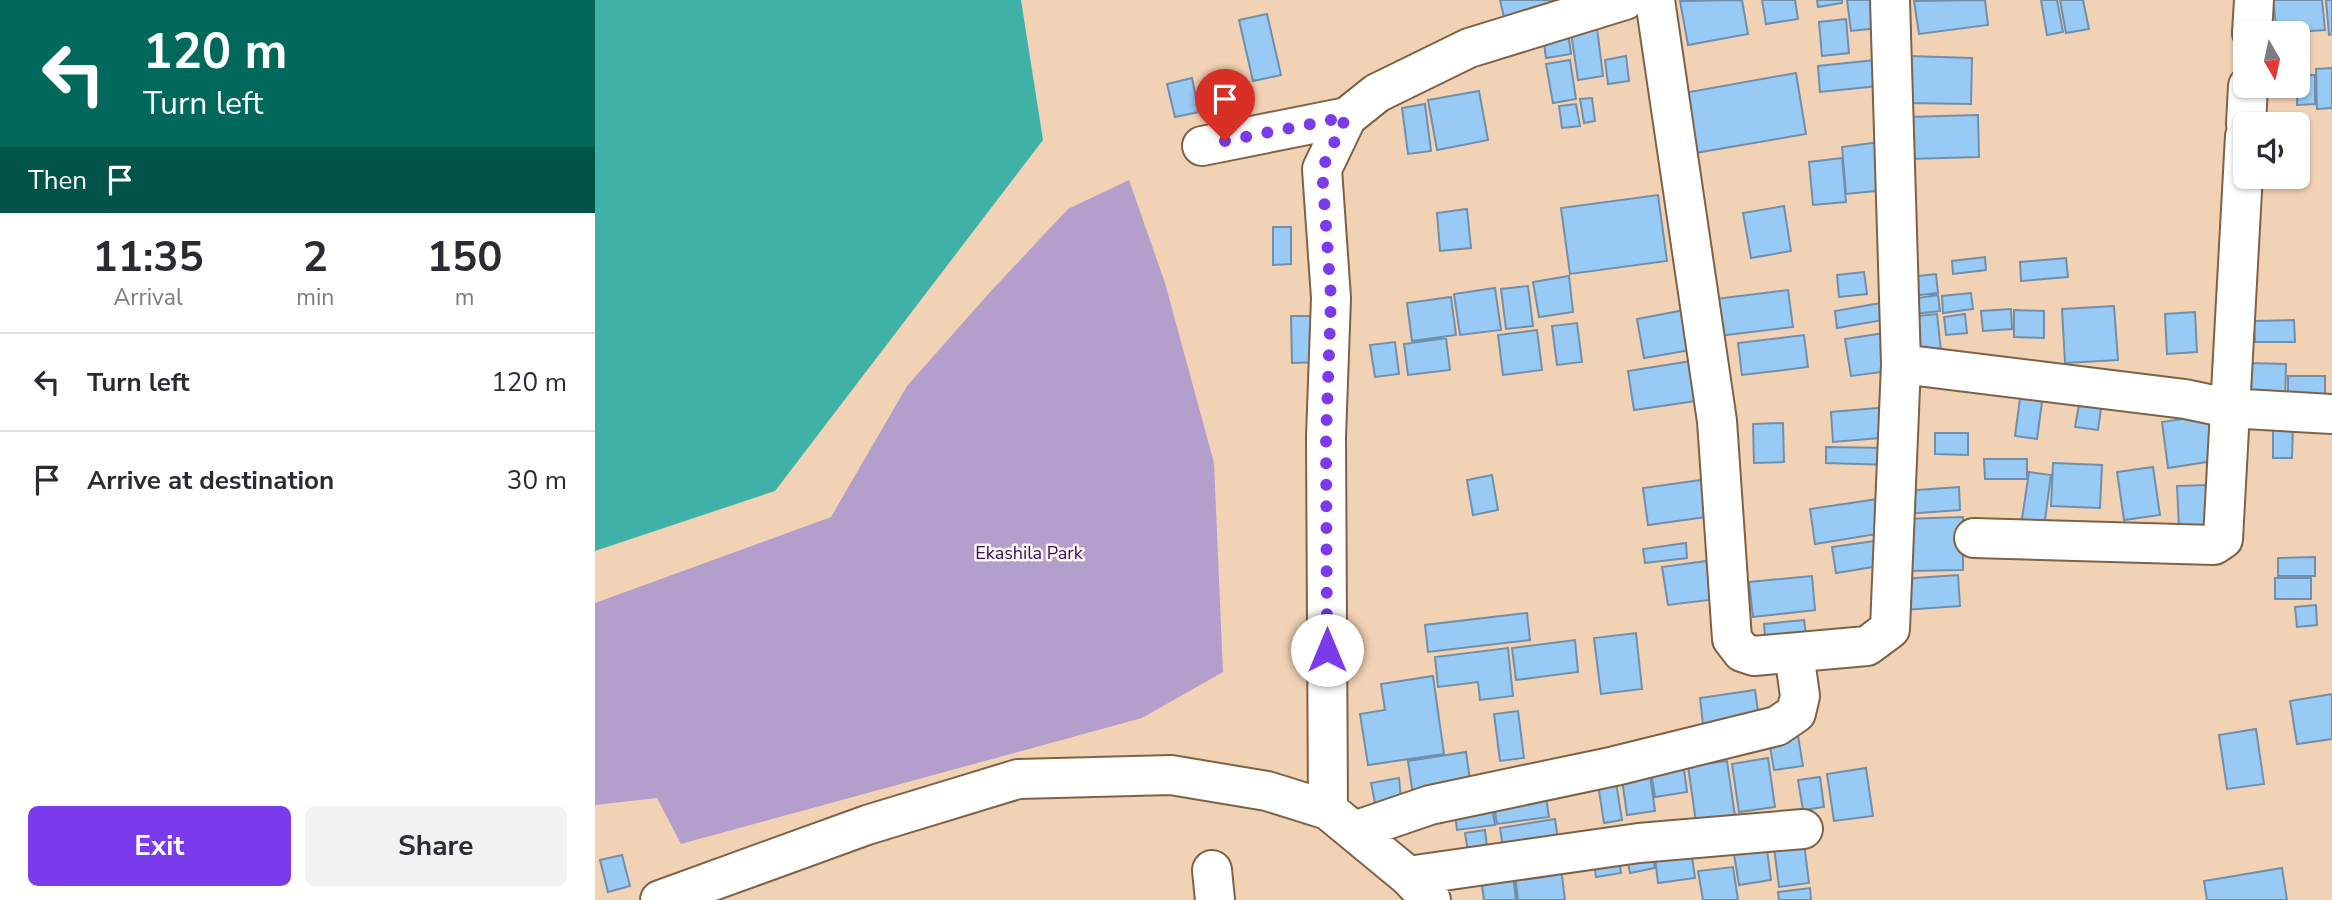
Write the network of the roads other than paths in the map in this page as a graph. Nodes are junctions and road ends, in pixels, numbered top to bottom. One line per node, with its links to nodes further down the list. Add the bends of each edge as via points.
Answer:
1 (1625, 0): 5 (street)
2 (1655, 0): 14 (street, via 1717,421 1732,639 1742,652 1753,656)
3 (1890, 0): 10 (street)
4 (2254, 0): 6 (street)
5 (1560, 9): 7 (street, via 1377,93)
6 (2253, 21)
7 (1346, 117): 8 (street); 15 (street, via 1322,169 1331,298 1326,438)
8 (1202, 145)
9 (2242, 189): 11 (street)
10 (1901, 364): 11 (street); 14 (street, via 1889,629 1867,646)
11 (2228, 408): 12 (street); 13 (street, via 2223,539 2214,545)
12 (2332, 414)
13 (1974, 538)
14 (1794, 653): 15 (street, via 1800,696 1796,713 1777,726 1615,766)
15 (1341, 821): 17 (street); 18 (street, via 1267,791 1171,775 1018,779 867,825)
16 (1804, 829): 17 (street, via 1639,843)
17 (1419, 888)
18 (660, 900)

